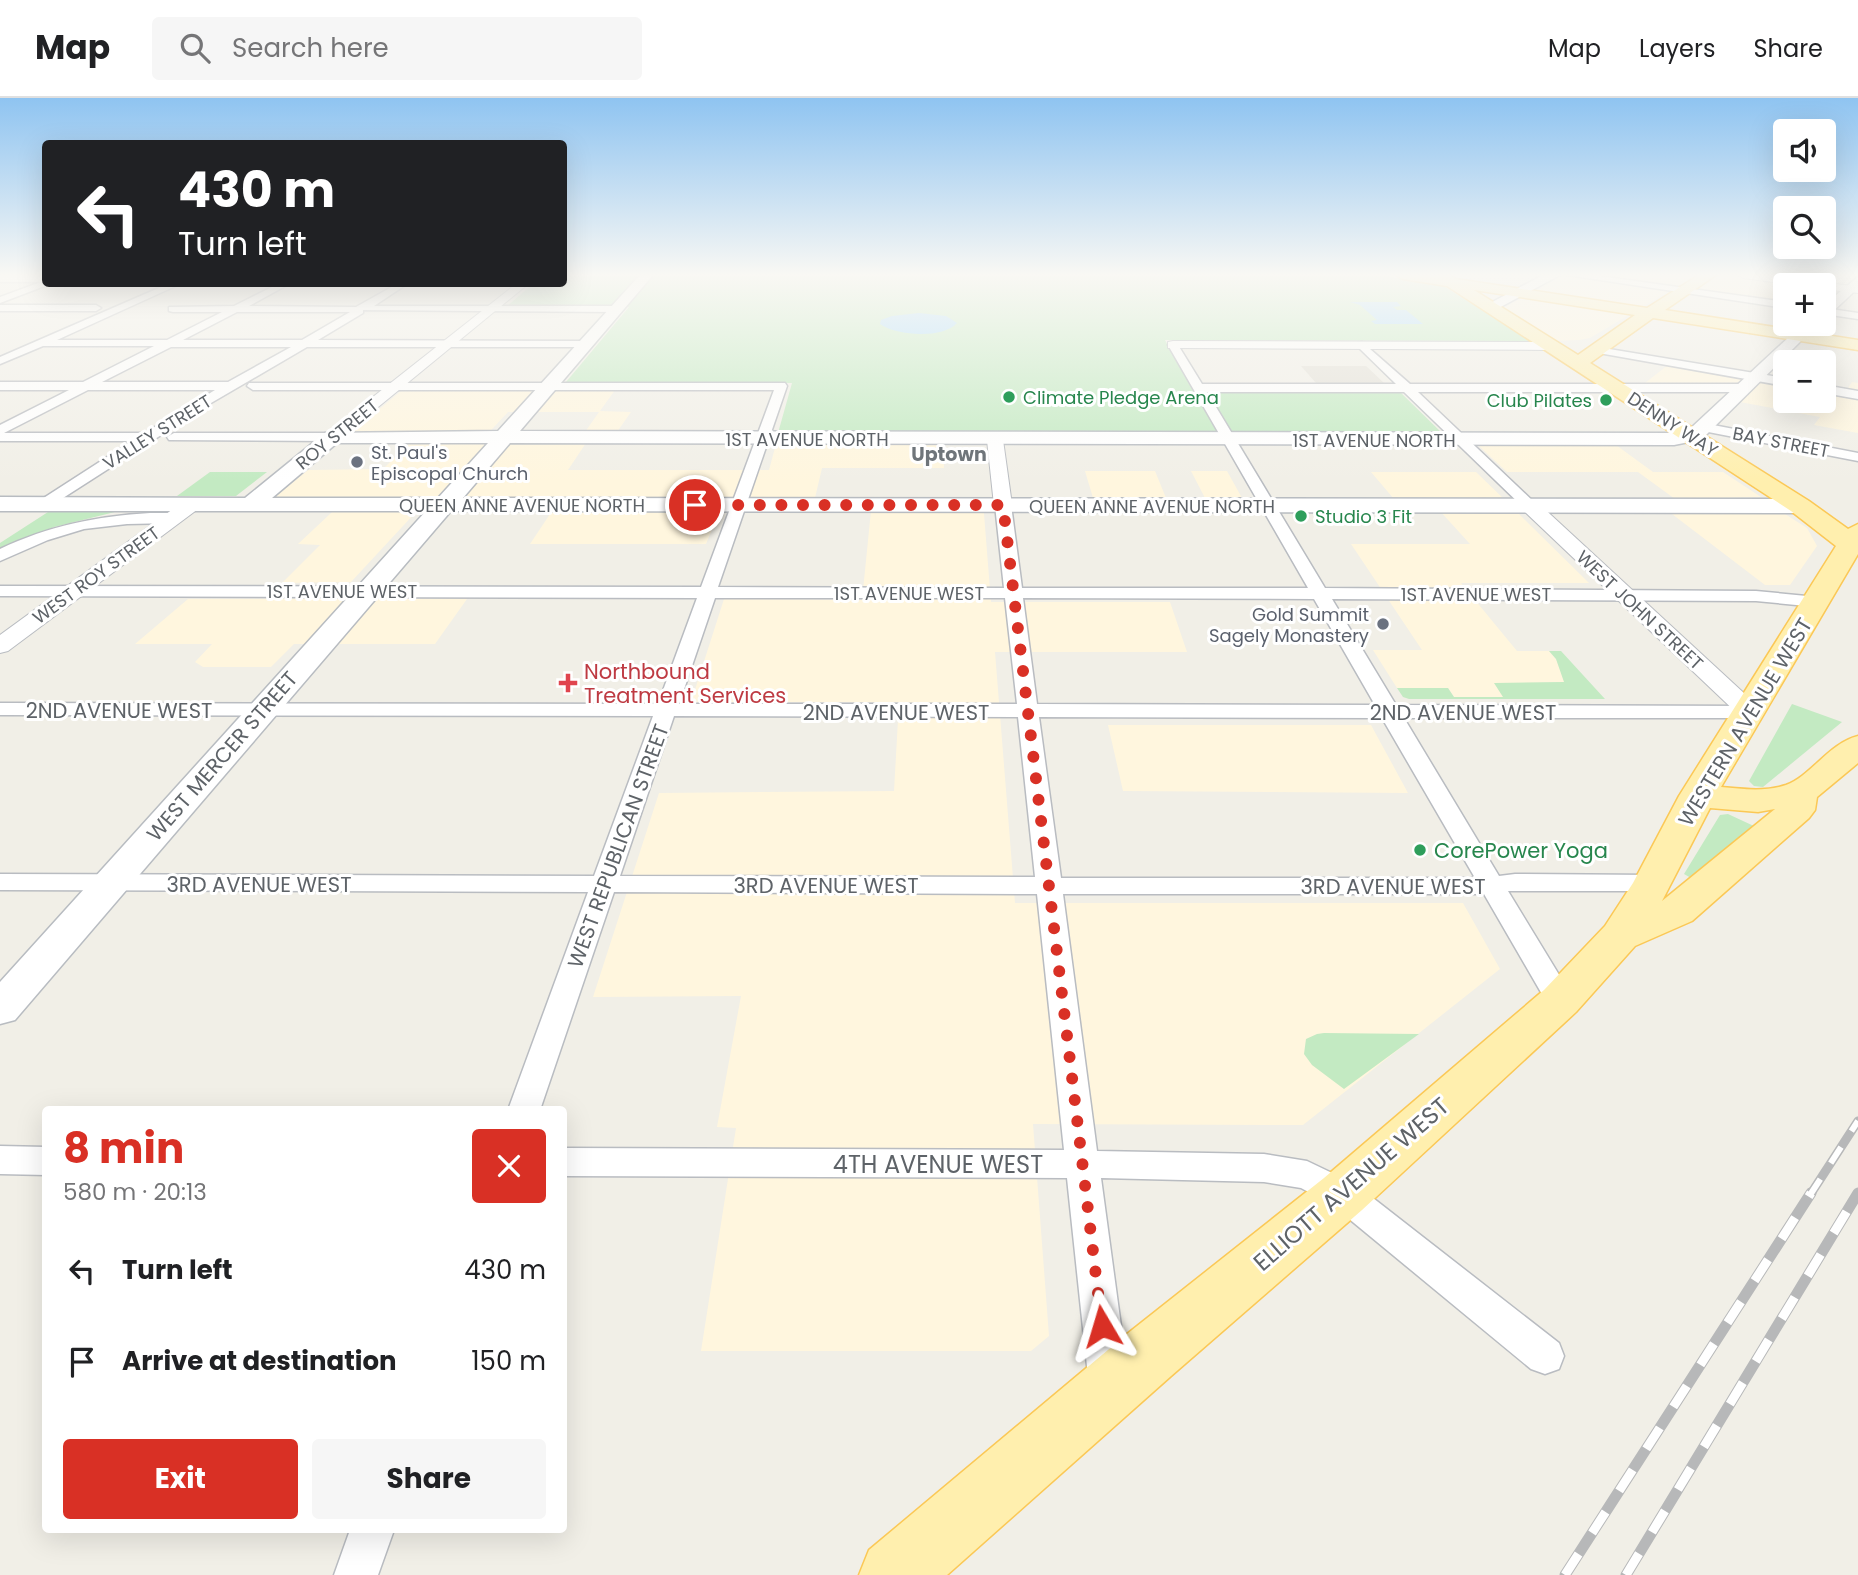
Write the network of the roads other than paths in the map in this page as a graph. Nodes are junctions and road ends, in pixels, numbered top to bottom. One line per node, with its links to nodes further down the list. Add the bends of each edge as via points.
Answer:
1 (40, 344): 15 (street)
2 (165, 344): 20 (street)
3 (298, 344): 4 (street)
4 (308, 344): 5 (street); 21 (street, VALLEY STREET); 22 (street, VALLEY STREET, via 304,352)
5 (448, 344): 6 (street); 23 (street, ROY STREET)
6 (587, 344): 24 (main road, WEST MERCER STREET)
7 (1547, 344): 13 (main road, DENNY WAY)
8 (1592, 344): 13 (main road)
9 (1604, 344): 14 (main road)
10 (1790, 344): 18 (main road)
11 (1172, 345): 12 (street); 25 (street)
12 (1362, 345): 13 (street); 26 (street)
13 (1550, 346): 16 (main road, DENNY WAY)
14 (1597, 350): 16 (main road); 18 (street)
15 (0, 361)
16 (1578, 363): 27 (main road, DENNY WAY)
17 (1773, 382): 18 (street)
18 (1749, 383): 27 (street); 31 (main road)
19 (0, 386): 20 (street)
20 (85, 386): 21 (street); 30 (street)
21 (230, 386): 33 (street, VALLEY STREET)
22 (253, 386): 23 (street); 34 (street, VALLEY STREET)
23 (395, 386): 24 (street); 35 (street, ROY STREET)
24 (550, 386): 36 (main road, WEST MERCER STREET); 37 (street, WEST REPUBLICAN STREET, via 780,386)
25 (1199, 388): 26 (street); 39 (street)
26 (1407, 388): 27 (street); 40 (street)
27 (1617, 388): 31 (main road, DENNY WAY)
28 (1836, 391): 29 (street)
29 (1858, 395)
30 (0, 430)
31 (1698, 431): 40 (main road, 1ST AVENUE NORTH, via 1656,440); 41 (street, BAY STREET); 50 (main road, DENNY WAY)
32 (0, 437): 33 (street)
33 (148, 437): 43 (street, VALLEY STREET)
34 (174, 437): 35 (street, 1ST AVENUE NORTH); 44 (street, VALLEY STREET)
35 (332, 437): 36 (main road, 1ST AVENUE NORTH); 45 (main road, ROY STREET)
36 (504, 438): 37 (main road, 1ST AVENUE NORTH); 46 (main road, WEST MERCER STREET)
37 (763, 439): 38 (main road, 1ST AVENUE NORTH); 47 (street, WEST REPUBLICAN STREET)
38 (995, 440): 39 (main road, 1ST AVENUE NORTH); 48 (street)
39 (1229, 440): 40 (main road, 1ST AVENUE NORTH); 49 (street)
40 (1461, 440): 51 (street)
41 (1858, 457)
42 (0, 504): 43 (main road, QUEEN ANNE AVENUE NORTH)
43 (44, 504): 44 (main road, QUEEN ANNE AVENUE NORTH)
44 (70, 504): 53 (main road, QUEEN ANNE AVENUE NORTH)
45 (250, 505): 46 (main road, QUEEN ANNE AVENUE NORTH); 53 (main road, QUEEN ANNE AVENUE NORTH)
46 (445, 505): 47 (main road, QUEEN ANNE AVENUE NORTH); 58 (main road, WEST MERCER STREET)
47 (740, 505): 48 (main road, QUEEN ANNE AVENUE NORTH); 59 (street, WEST REPUBLICAN STREET)
48 (1003, 505): 49 (main road, QUEEN ANNE AVENUE NORTH); 60 (street)
49 (1267, 506): 51 (main road, QUEEN ANNE AVENUE NORTH); 61 (street)
50 (1800, 506): 51 (main road, QUEEN ANNE AVENUE NORTH); 52 (main road); 54 (main road, DENNY WAY)
51 (1531, 507): 62 (street, WEST JOHN STREET)
52 (1847, 509)
53 (182, 511): 55 (street, via 52,531); 57 (street, WEST ROY STREET)
54 (1854, 539): 63 (main road, WESTERN AVENUE WEST)
55 (0, 556)
56 (0, 591): 57 (street, 1ST AVENUE WEST)
57 (75, 591): 58 (street, 1ST AVENUE WEST); 64 (street, WEST ROY STREET)
58 (368, 591): 59 (street, 1ST AVENUE WEST); 66 (main road, WEST MERCER STREET)
59 (709, 592): 60 (street, 1ST AVENUE WEST); 67 (street, WEST REPUBLICAN STREET)
60 (1013, 593): 61 (street, 1ST AVENUE WEST); 68 (street)
61 (1319, 594): 62 (street, 1ST AVENUE WEST); 69 (street)
62 (1622, 594): 63 (street, 1ST AVENUE WEST); 70 (street, WEST JOHN STREET)
63 (1817, 602): 70 (main road, WESTERN AVENUE WEST)
64 (0, 646)
65 (0, 709): 66 (street, 2ND AVENUE WEST)
66 (262, 710): 67 (street, 2ND AVENUE WEST); 75 (main road, WEST MERCER STREET)
67 (666, 712): 68 (street, 2ND AVENUE WEST); 77 (street, WEST REPUBLICAN STREET)
68 (1028, 712): 69 (street, 2ND AVENUE WEST); 78 (street)
69 (1389, 712): 70 (street, 2ND AVENUE WEST); 79 (street)
70 (1749, 712): 73 (main road, WESTERN AVENUE WEST)
71 (1858, 746): 72 (main road, ELLIOTT AVENUE WEST)
72 (1800, 793): 73 (main road, ELLIOTT AVENUE WEST, via 1758,801); 80 (main road, ELLIOTT AVENUE WEST, via 1796,810 1677,911)
73 (1697, 796): 76 (main road, WESTERN AVENUE WEST)
74 (0, 882): 75 (street, 3RD AVENUE WEST)
75 (110, 883): 77 (street, 3RD AVENUE WEST); 82 (main road, WEST MERCER STREET)
76 (1653, 883): 79 (street, 3RD AVENUE WEST, via 1515,882); 80 (main road, WESTERN AVENUE WEST)
77 (604, 884): 78 (street, 3RD AVENUE WEST); 83 (street, WEST REPUBLICAN STREET)
78 (1049, 886): 79 (street, 3RD AVENUE WEST); 87 (street)
79 (1490, 886): 81 (street)
80 (1620, 936): 81 (main road, ELLIOTT AVENUE WEST)
81 (1560, 1001): 88 (main road, ELLIOTT AVENUE WEST)
82 (0, 1009)
83 (525, 1106)
84 (0, 1160): 85 (street)
85 (42, 1161)
86 (567, 1162): 87 (street, 4TH AVENUE WEST)
87 (1082, 1164): 88 (street, 4TH AVENUE WEST, via 1264,1168 1307,1175); 90 (street)
88 (1343, 1194): 89 (street, 4TH AVENUE WEST); 90 (main road, ELLIOTT AVENUE WEST)
89 (1545, 1356)
90 (1109, 1389): 93 (main road, ELLIOTT AVENUE WEST)
91 (371, 1533): 92 (street)
92 (356, 1575)
93 (894, 1575)

